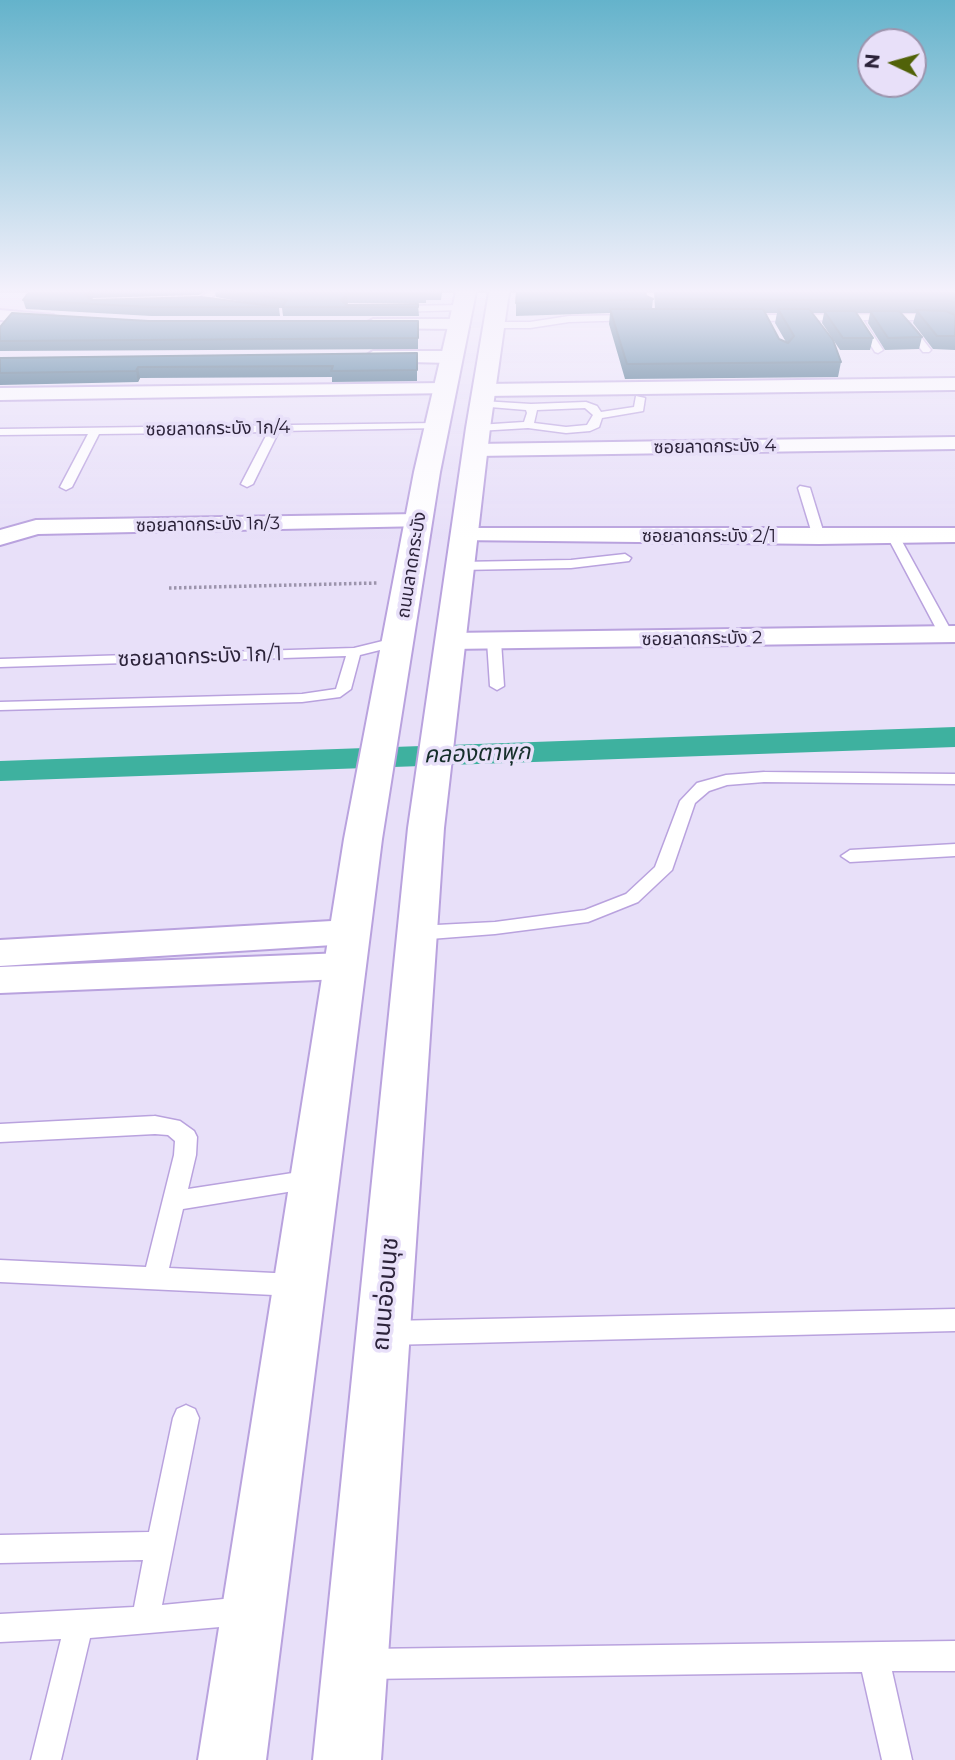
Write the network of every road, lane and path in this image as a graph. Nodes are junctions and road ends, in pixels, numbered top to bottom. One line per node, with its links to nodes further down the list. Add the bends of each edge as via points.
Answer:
1 (447, 374): 4 (main road, ถนนลาดกระบัง)
2 (487, 374): 9 (main road)
3 (955, 384): 9 (street)
4 (444, 389): 5 (street); 11 (main road, ถนนลาดกระบัง)
5 (0, 394)
6 (640, 398): 8 (lane, via 639,409)
7 (531, 407): 8 (lane, via 586,405); 9 (lane); 10 (lane)
8 (598, 415): 10 (lane, via 590,428)
9 (480, 418): 10 (lane); 15 (street, ซอยลาดกระบัง 4); 20 (main road)
10 (528, 425)
11 (436, 426): 12 (lane, ซอยลาดกระบัง 1ก/4); 19 (main road, ถนนลาดกระบัง)
12 (275, 429): 13 (lane, ซอยลาดกระบัง 1ก/4); 16 (lane)
13 (95, 431): 14 (lane, ซอยลาดกระบัง 1ก/4); 17 (lane)
14 (0, 432)
15 (955, 443)
16 (247, 484)
17 (66, 487)
18 (804, 488): 23 (lane)
19 (418, 522): 24 (street, ซอยลาดกระบัง 1ก/3, via 36,527); 31 (main road, ถนนลาดกระบัง)
20 (464, 535): 23 (street, ซอยลาดกระบัง 2/1); 26 (main road)
21 (955, 535): 22 (street, ซอยลาดกระบัง 2/1)
22 (894, 536): 23 (street, ซอยลาดกระบัง 2/1); 29 (lane)
23 (819, 537)
24 (0, 538)
25 (625, 558): 26 (lane)
26 (459, 566): 33 (main road)
27 (381, 583): 28 (path)
28 (169, 588)
29 (951, 634): 30 (street, ซอยลาดกระบัง 2)
30 (494, 641): 33 (street, ซอยลาดกระบัง 2); 35 (lane)
31 (398, 650): 32 (lane, ซอยลาดกระบัง 1ก/1); 41 (main road, ถนนลาดกระบัง)
32 (354, 652): 34 (lane, ซอยลาดกระบัง 1ก/1); 36 (lane, via 340,693 302,698)
33 (448, 652): 40 (main road, ถนนอ่อนนุช)
34 (0, 663)
35 (497, 686)
36 (0, 706)
37 (955, 779): 40 (lane, via 726,780 703,787 688,801 663,870 632,898 588,916)
38 (955, 850): 39 (lane)
39 (850, 856)
40 (417, 933): 51 (main road, ถนนอ่อนนุช)
41 (346, 949): 42 (street); 43 (street); 45 (main road)
42 (0, 953)
43 (0, 981)
44 (0, 1133): 46 (lane, via 173,1127 186,1137)
45 (313, 1179): 46 (lane); 49 (main road)
46 (174, 1201): 48 (lane)
47 (0, 1271): 48 (lane)
48 (155, 1279): 49 (lane)
49 (298, 1285): 55 (main road)
50 (955, 1320): 51 (lane)
51 (383, 1333): 61 (main road, ถนนอ่อนนุช)
52 (186, 1418): 53 (lane)
53 (161, 1546): 54 (lane); 56 (lane)
54 (0, 1549)
55 (253, 1611): 56 (lane); 63 (main road)
56 (145, 1621): 57 (lane)
57 (79, 1624): 58 (lane); 62 (lane)
58 (0, 1628)
59 (955, 1656): 60 (lane)
60 (874, 1659): 61 (lane); 65 (lane)
61 (355, 1664): 64 (main road, ถนนอ่อนนุช)
62 (46, 1760)
63 (232, 1760)
64 (348, 1760)
65 (897, 1760)

